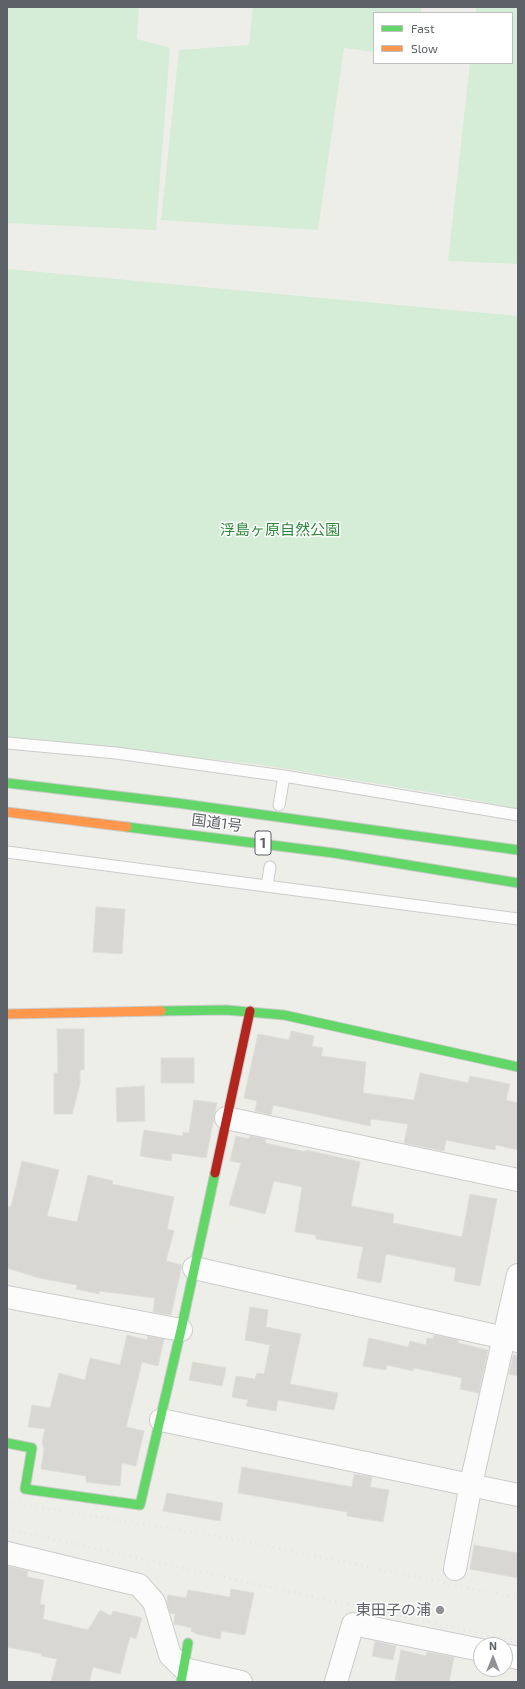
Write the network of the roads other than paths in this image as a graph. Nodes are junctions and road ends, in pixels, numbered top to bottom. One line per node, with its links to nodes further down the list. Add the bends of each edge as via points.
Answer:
1 (7, 743): 2 (lane, via 116,753)
2 (284, 776): 4 (lane); 6 (lane)
3 (7, 783): 7 (main road, 国道1号 / 1, via 177,803)
4 (279, 805)
5 (7, 812): 10 (main road, 国道1号 / 1, via 334,853)
6 (518, 815)
7 (518, 850)
8 (7, 852): 11 (lane)
9 (270, 867): 11 (lane)
10 (518, 882)
11 (267, 886): 12 (lane)
12 (518, 919)
13 (250, 1011): 14 (main road); 15 (main road, via 284,1015); 16 (main road)
14 (7, 1014)
15 (518, 1067)
16 (226, 1118): 17 (street); 18 (main road)
17 (518, 1180)
18 (194, 1268): 21 (main road); 22 (street)
19 (518, 1275): 22 (street)
20 (7, 1297): 21 (street)
21 (181, 1330): 23 (main road)
22 (511, 1340): 25 (street)
23 (161, 1420): 24 (main road, via 140,1505 25,1489 32,1448); 25 (street)
24 (7, 1443)
25 (471, 1484): 26 (street); 28 (street)
26 (518, 1495)
27 (7, 1553): 31 (street, via 139,1584 154,1602 170,1655)
28 (455, 1569)
29 (188, 1643): 31 (main road)
30 (473, 1648): 33 (street, via 353,1624)
31 (182, 1676): 32 (street)
32 (241, 1682)
33 (336, 1682)

